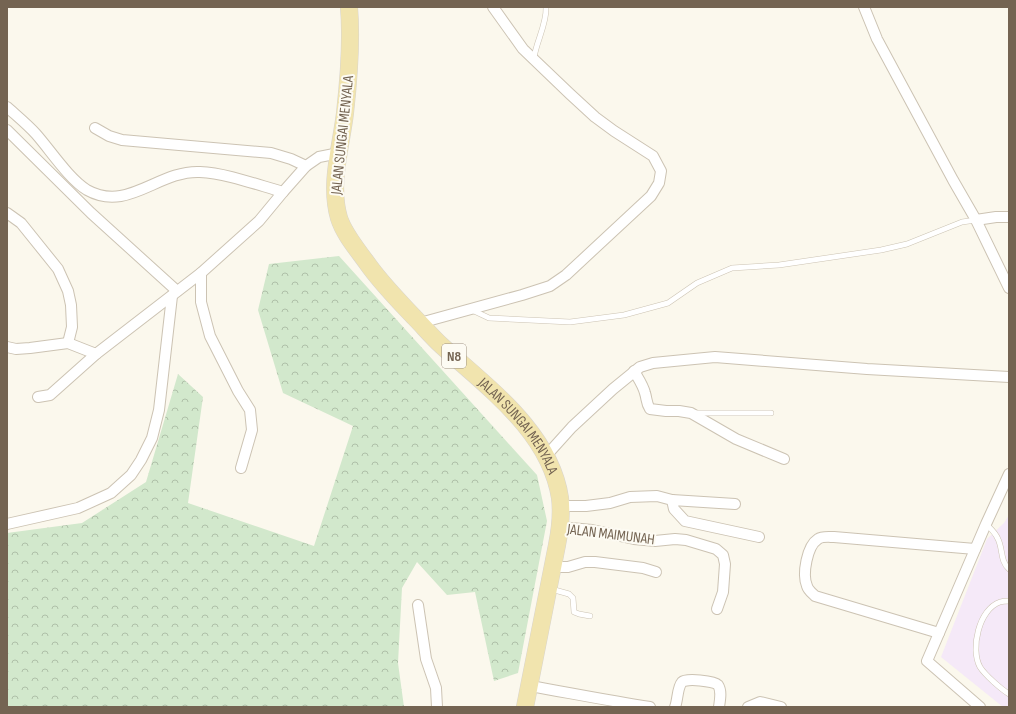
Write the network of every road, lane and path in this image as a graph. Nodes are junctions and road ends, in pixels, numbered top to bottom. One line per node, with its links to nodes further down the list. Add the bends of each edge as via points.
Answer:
1 (349, 7): 9 (main road, JALAN SUNGAI MENYALA / N8, via 351,49)
2 (493, 7): 5 (street, via 523,49)
3 (546, 7): 5 (lane)
4 (864, 7): 14 (street, via 877,39)
5 (534, 59): 18 (street, via 595,117 653,156 661,171 659,183 651,196 566,275 550,286)
6 (7, 108): 11 (street, via 35,133 78,185 100,195 122,197 166,178 182,173 200,172 230,177)
7 (95, 128): 10 (street, via 122,140 271,153)
8 (7, 130): 17 (street)
9 (339, 153): 10 (street, via 319,157); 19 (main road, JALAN SUNGAI MENYALA / N8, via 335,199 340,219 350,239 374,273)
10 (306, 166): 11 (street)
11 (283, 192): 15 (street, via 259,221)
12 (7, 213): 20 (street, via 21,223 58,269 71,305 72,328)
13 (1009, 217): 14 (street)
14 (976, 220): 16 (street); 18 (lane, via 962,222 907,244 880,250 779,265 732,268 697,283 668,303 624,315 570,322 489,318)
15 (201, 272): 17 (street); 30 (street, via 201,302 210,336 250,410 252,430)
16 (1009, 288)
17 (174, 294): 22 (street); 35 (street, via 159,410 152,438 131,475 111,493 78,508)
18 (469, 309): 19 (street)
19 (420, 323): 28 (main road, JALAN SUNGAI MENYALA / N8, via 517,416 536,440)
20 (68, 343): 21 (street, via 16,349); 22 (street)
21 (7, 347)
22 (96, 354): 25 (street, via 50,395)
23 (634, 372): 24 (street, via 653,363 714,357); 27 (street, via 641,383 646,404 650,409); 28 (street, via 572,427)
24 (1009, 377)
25 (38, 397)
26 (771, 413): 27 (lane)
27 (691, 414): 29 (street, via 736,439)
28 (545, 457): 34 (main road, JALAN SUNGAI MENYALA / N8, via 556,485)
29 (784, 458)
30 (241, 468)
31 (1009, 474): 36 (street)
32 (672, 500): 33 (street); 34 (street, via 657,496 630,497 610,503); 38 (street, via 674,509 684,522)
33 (735, 504)
34 (560, 506): 37 (main road, JALAN SUNGAI MENYALA / N8)
35 (7, 524)
36 (986, 524): 39 (street); 41 (lane, via 995,532 1002,551 1002,560)
37 (560, 527): 40 (main road, JALAN SUNGAI MENYALA / N8); 46 (street, JALAN MAIMUNAH, via 592,530 634,539 686,540 716,548 723,555 725,564 723,592)
38 (759, 537)
39 (975, 549): 48 (street); 48 (street, via 834,537 820,538 812,544 807,554 807,587 815,596)
40 (554, 567): 42 (street, via 595,562); 43 (main road, JALAN SUNGAI MENYALA / N8)
41 (1009, 569)
42 (656, 572)
43 (549, 588): 47 (lane, via 569,594 573,598 574,612); 49 (main road, JALAN SUNGAI MENYALA / N8)
44 (1009, 601): 50 (lane, via 999,602 987,612 980,623 976,643 980,667)
45 (418, 605): 51 (street, via 426,659 436,688)
46 (717, 609)
47 (590, 616)
48 (939, 633): 58 (street, via 927,661)
49 (530, 686): 52 (main road, JALAN SUNGAI MENYALA / N8); 53 (street)
50 (1009, 694)
51 (437, 707)
52 (525, 707)
53 (650, 707)
54 (675, 707): 55 (street, via 679,688 682,682 687,680 715,683 719,686)
55 (719, 707)
56 (748, 707): 57 (street, via 760,702)
57 (780, 707)
58 (980, 707)

